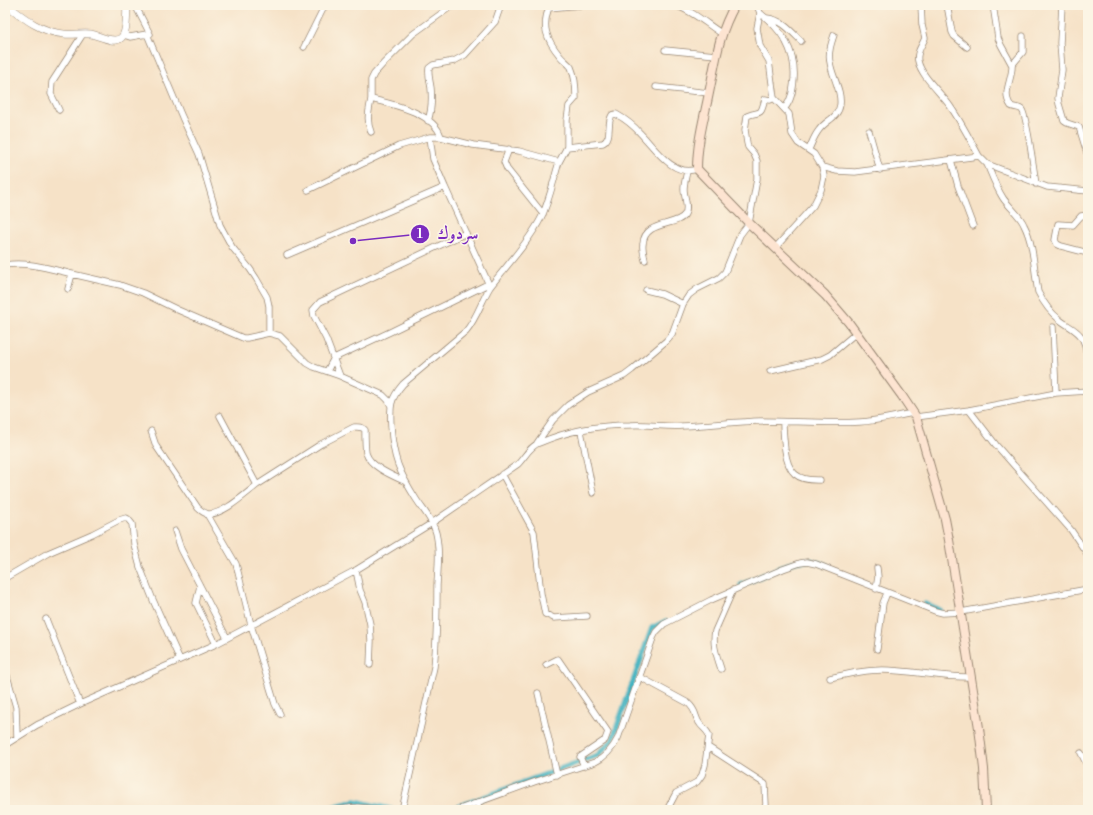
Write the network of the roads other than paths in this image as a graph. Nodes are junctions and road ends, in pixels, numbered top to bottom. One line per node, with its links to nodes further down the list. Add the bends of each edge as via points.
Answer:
1 (7, 5): 19 (street, via 32,24 45,30)
2 (127, 5): 21 (street)
3 (135, 5): 20 (street)
4 (324, 5): 25 (street)
5 (453, 5): 33 (street, via 413,34 374,74 371,80)
6 (501, 5): 36 (street, via 495,22 465,55 429,68 432,109)
7 (581, 5): 15 (street)
8 (674, 5): 18 (street, via 690,12)
9 (735, 5): 18 (main road)
10 (757, 5): 16 (street)
11 (921, 5): 44 (street, via 925,38 918,50 918,62 925,75 954,110)
12 (947, 5): 26 (street, via 952,32)
13 (993, 5): 29 (street, via 998,38)
14 (1062, 5): 45 (street, via 1059,104 1064,120 1079,127)
15 (549, 6): 41 (street, via 545,31 554,48 571,68 576,89 576,98 568,111)
16 (760, 13): 17 (street); 32 (street, via 757,28 760,46 769,61)
17 (766, 18): 24 (street, via 782,23); 34 (street, via 784,39 794,66 792,94)
18 (721, 33): 28 (main road)
19 (83, 34): 21 (street, via 114,40); 35 (street, via 52,82 51,94)
20 (150, 34)
21 (124, 35): 75 (street, via 130,37 147,34 199,154 222,230 267,297)
22 (834, 35): 43 (street, via 829,50 830,62 840,105 838,112 813,139)
23 (1023, 36): 29 (street, via 1023,52)
24 (801, 40)
25 (304, 47)
26 (967, 47)
27 (664, 50): 28 (street)
28 (716, 55): 31 (main road)
29 (1012, 65): 55 (street, via 1007,100 1011,106 1022,109)
30 (656, 87): 31 (street)
31 (709, 93): 51 (main road)
32 (774, 98): 34 (street); 61 (street, via 765,99 762,112 759,114 746,116 747,143 758,168)
33 (371, 99): 36 (street, via 404,107); 38 (street, via 368,117)
34 (785, 108): 43 (street, via 790,114 792,134 798,143)
35 (59, 110)
36 (428, 121): 40 (street, via 440,131)
37 (869, 131): 52 (street)
38 (371, 132)
39 (430, 137): 40 (street); 56 (street, via 433,159); 57 (street, via 399,146)
40 (442, 137): 42 (street, via 473,145)
41 (567, 147): 47 (street); 53 (street, via 605,142 609,136 610,118 616,114 631,124 667,162)
42 (508, 149): 47 (street); 59 (street, via 504,162 507,169)
43 (809, 150): 50 (street)
44 (979, 156): 46 (street); 49 (street)
45 (1088, 156)
46 (951, 160): 52 (street); 62 (street)
47 (559, 162): 59 (street)
48 (1088, 163): 54 (street)
49 (987, 164): 55 (street); 78 (street, via 1003,198 1025,227 1038,292 1059,319 1081,336)
50 (822, 167): 52 (street, via 846,172); 64 (street, via 824,176 817,199)
51 (697, 169): 53 (street); 61 (main road)
52 (880, 170)
53 (687, 171): 67 (street, via 684,190 686,213 679,219 656,226 648,233 642,245)
54 (1088, 181)
55 (1036, 184): 58 (street)
56 (445, 187): 63 (street); 66 (street)
57 (308, 190)
58 (1088, 191)
59 (543, 214): 70 (street, via 527,240)
60 (1088, 215): 65 (street, via 1081,216 1073,225 1058,224 1055,240 1061,246)
61 (749, 224): 64 (main road); 73 (street, via 740,235 725,272 720,278 693,292)
62 (973, 226)
63 (466, 233): 70 (street); 77 (street, via 320,302 313,310 314,316)
64 (776, 248): 76 (main road, via 825,295)
65 (1088, 253)
66 (287, 255)
67 (645, 260)
68 (5, 265): 69 (street, via 16,263)
69 (72, 274): 71 (street); 75 (street, via 143,293 243,338)
70 (489, 286): 77 (street); 84 (street, via 474,322 403,384 394,394)
71 (68, 289)
72 (646, 290): 73 (street)
73 (683, 304): 91 (street, via 666,341 624,376 588,392 568,405 553,420)
74 (1053, 327): 83 (street)
75 (269, 333): 79 (street, via 280,336 307,363)
76 (856, 333): 80 (street, via 822,358); 86 (main road)
77 (334, 358): 79 (street); 81 (street)
78 (1088, 362)
79 (327, 371): 81 (street)
80 (770, 371)
81 (340, 376): 84 (street, via 383,395)
82 (1088, 391): 83 (street)
83 (1056, 393): 85 (street)
84 (391, 406): 94 (street, via 392,446)
85 (969, 410): 86 (street); 100 (street, via 996,445 1071,530)
86 (915, 415): 88 (street, via 862,422); 109 (main road, via 945,519)
87 (220, 416): 95 (street)
88 (783, 422): 90 (street, via 728,422 683,426 630,425); 93 (street, via 788,466 802,478)
89 (150, 431): 97 (street, via 156,446 198,508)
90 (581, 431): 91 (street); 96 (street)
91 (537, 443): 92 (street, via 523,459)
92 (502, 474): 98 (street); 110 (street, via 534,532 545,614 554,618)
93 (820, 480)
94 (406, 482): 95 (street, via 374,465 366,449 365,430 354,427 321,444); 98 (street)
95 (257, 485): 97 (street, via 229,506 214,514)
96 (593, 493)
97 (207, 514): 112 (street, via 236,564)
98 (432, 523): 102 (street); 137 (street, via 436,534 438,557 436,646 431,683)
99 (176, 532): 104 (street)
100 (1088, 555)
101 (877, 568): 106 (street)
102 (356, 570): 112 (street); 117 (street, via 370,624)
103 (5, 578): 116 (street, via 48,552 126,518 132,524 140,566)
104 (200, 586): 113 (street); 114 (street, via 196,603)
105 (1088, 588): 109 (street)
106 (876, 589): 107 (street, via 808,562 783,569); 108 (street)
107 (733, 590): 120 (street, via 715,631 713,644); 121 (street, via 660,627 653,638)
108 (886, 592): 109 (street, via 934,611); 115 (street)
109 (961, 612): 123 (main road)
110 (587, 616)
111 (46, 619): 125 (street)
112 (251, 625): 113 (street); 126 (street)
113 (227, 638): 114 (street)
114 (216, 644): 116 (street)
115 (876, 649)
116 (180, 660): 125 (street)
117 (370, 665)
118 (546, 665): 131 (street, via 558,659 608,732 605,740 580,757)
119 (5, 669): 127 (street, via 16,707)
120 (720, 669)
121 (640, 677): 129 (street, via 694,708 699,723 708,731); 131 (street, via 614,745 602,759)
122 (830, 678): 123 (street, via 882,670)
123 (971, 678): 142 (main road, via 984,769)
124 (538, 693): 133 (street)
125 (80, 704): 127 (street)
126 (280, 714)
127 (17, 737): 128 (street)
128 (5, 745)
129 (708, 747): 140 (street, via 702,775 697,782 676,793); 141 (street, via 765,784 766,805)
130 (1081, 753): 132 (street)
131 (584, 766): 133 (street)
132 (1088, 767)
133 (557, 775): 134 (street)
134 (478, 802): 138 (street); 139 (street)
135 (337, 810): 136 (street, via 359,806)
136 (376, 810)
137 (402, 810)
138 (457, 810)
139 (479, 810)
140 (667, 810)
141 (763, 810)
142 (986, 810)

